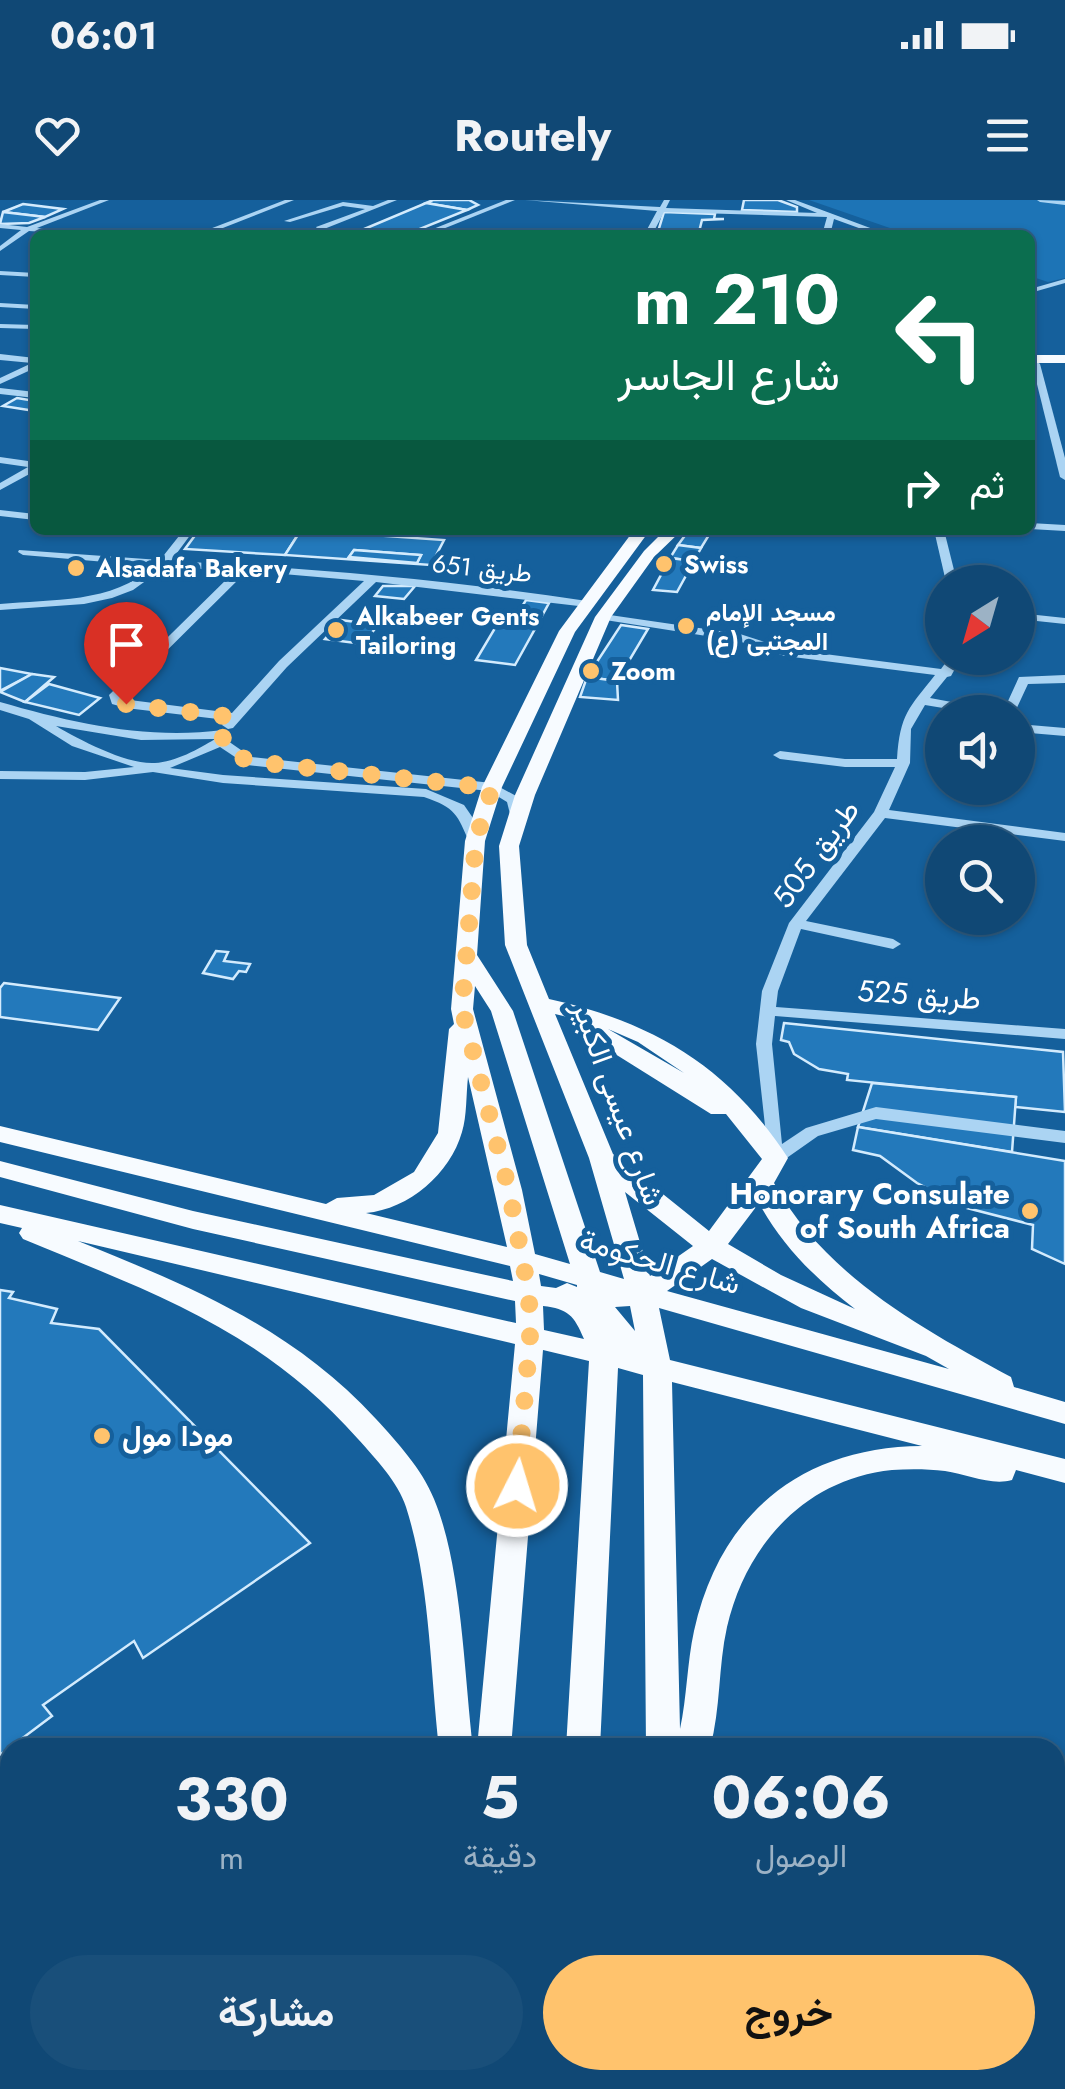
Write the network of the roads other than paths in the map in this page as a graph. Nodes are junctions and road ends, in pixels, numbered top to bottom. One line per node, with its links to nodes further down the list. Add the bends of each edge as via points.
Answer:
1 (106, 200): 17 (street)
2 (291, 200): 20 (street)
3 (394, 200): 12 (street)
4 (490, 200): 10 (street)
5 (512, 200): 10 (street)
6 (528, 200): 13 (street)
7 (667, 200): 13 (street)
8 (789, 200): 14 (street)
9 (1040, 200): 11 (street)
10 (502, 202): 23 (street)
11 (1065, 203)
12 (374, 208): 15 (street, via 336,205 288,221); 18 (street)
13 (660, 209): 14 (street); 24 (street)
14 (831, 215): 25 (street); 26 (street)
15 (293, 224): 18 (street); 21 (street)
16 (0, 226): 17 (street)
17 (27, 229): 19 (street); 27 (street)
18 (320, 229): 22 (street)
19 (37, 230)
20 (211, 230)
21 (285, 230)
22 (325, 230)
23 (434, 230)
24 (650, 230)
25 (827, 230)
26 (872, 230)
27 (0, 249)
28 (0, 274): 29 (street)
29 (30, 276)
30 (1065, 280): 31 (street)
31 (1035, 287)
32 (1035, 289): 33 (street)
33 (1065, 295)
34 (0, 305): 35 (street)
35 (30, 307)
36 (0, 326): 37 (street)
37 (30, 326)
38 (1065, 356): 40 (main road)
39 (0, 357): 41 (street)
40 (1035, 359)
41 (30, 362)
42 (30, 366): 44 (street)
43 (1035, 368): 50 (street)
44 (0, 381)
45 (0, 391): 46 (street)
46 (20, 394): 47 (street); 48 (street)
47 (30, 395)
48 (0, 404)
49 (1035, 414): 50 (street)
50 (1050, 416): 54 (street)
51 (0, 460): 52 (street)
52 (30, 465)
53 (30, 469): 55 (street)
54 (1065, 478)
55 (0, 487)
56 (0, 514): 57 (street)
57 (30, 517)
58 (1035, 526): 59 (street)
59 (1065, 528)
60 (186, 535): 65 (street)
61 (631, 535): 70 (main road, شارع عيسى الكبير)
62 (669, 535): 70 (main road, شارع عيسى الكبير)
63 (940, 535): 66 (street)
64 (23, 552): 65 (street, طريق 651)
65 (165, 564): 67 (street, طريق 651); 69 (street, via 125,593)
66 (948, 565)
67 (244, 568): 68 (street, طريق 651); 80 (street, via 115,695 126,704)
68 (372, 580): 70 (street, طريق 651); 80 (street)
69 (0, 607)
70 (595, 610): 73 (street, طريق 651, via 801,654); 90 (main road, شارع عيسى الكبير, via 567,631); 92 (main road, شارع عيسى الكبير)
71 (1035, 618): 72 (street)
72 (1065, 621)
73 (925, 670)
74 (945, 675): 77 (street, طريق 505)
75 (1065, 680): 76 (street, via 1023,680)
76 (1016, 695)
77 (920, 700): 78 (street); 87 (street, طريق 505, via 905,729)
78 (925, 701)
79 (0, 706): 81 (street)
80 (232, 717): 84 (street)
81 (36, 719): 84 (street, via 181,739); 88 (street, via 103,756)
82 (1035, 729): 83 (street)
83 (1065, 732): 85 (street)
84 (222, 738): 88 (street, via 194,758); 90 (street, via 247,761 268,765)
85 (1065, 742)
86 (780, 756): 87 (street)
87 (903, 762): 91 (street, طريق 505)
88 (158, 768): 89 (street); 94 (street, via 426,793 469,816)
89 (0, 775)
90 (492, 788): 92 (street, via 513,800); 94 (main road, شارع عيسى الكبير)
91 (881, 813): 93 (street); 95 (street, طريق 505)
92 (517, 820): 98 (main road, شارع عيسى الكبير, via 509,846 516,946)
93 (1065, 837)
94 (476, 840): 97 (main road, شارع عيسى الكبير)
95 (796, 923): 96 (street); 100 (street, طريق 505)
96 (893, 944)
97 (469, 959): 99 (main road, شارع عيسى الكبير); 112 (main road, via 502,1011)
98 (538, 1002): 104 (main road, شارع عيسى الكبير); 105 (main road, via 706,1096)
99 (462, 1009): 108 (main road, via 450,1133 423,1178 379,1203); 111 (main road, شارع عيسى الكبير)
100 (769, 1011): 101 (street, طريق 525); 105 (street, طريق 505, via 764,1044)
101 (1065, 1034)
102 (0, 1134): 108 (main road)
103 (1065, 1138): 105 (street, via 876,1114 812,1132)
104 (602, 1158): 110 (main road); 114 (main road, شارع عيسى الكبير)
105 (776, 1158): 107 (main road)
106 (0, 1170): 113 (main road)
107 (761, 1184): 110 (main road); 116 (main road, via 786,1228 825,1269)
108 (313, 1209): 111 (main road)
109 (0, 1217): 115 (main road); 122 (main road, via 189,1296 267,1340 336,1396 389,1452 420,1501 436,1572)
110 (712, 1246): 114 (main road); 116 (main road, via 837,1313)
111 (523, 1260): 112 (main road); 113 (main road, شارع عيسى الكبير)
112 (585, 1292): 113 (main road); 114 (main road, شارع الحكومة); 117 (main road, via 586,1313); 118 (main road)
113 (529, 1294): 115 (main road, شارع عيسى الكبير)
114 (642, 1294): 118 (main road, شارع عيسى الكبير); 119 (main road, شارع الحكومة)
115 (530, 1337): 117 (main road); 123 (main road, شارع عيسى الكبير)
116 (934, 1348): 119 (main road)
117 (604, 1354): 118 (main road); 124 (main road)
118 (657, 1367): 120 (main road); 125 (main road, شارع عيسى الكبير)
119 (1053, 1410)
120 (1065, 1471)
121 (1065, 1483): 126 (main road, via 933,1458 852,1466 792,1490 730,1568 711,1627)
122 (455, 1738)
123 (495, 1738)
124 (584, 1738)
125 (663, 1738)
126 (696, 1738)

